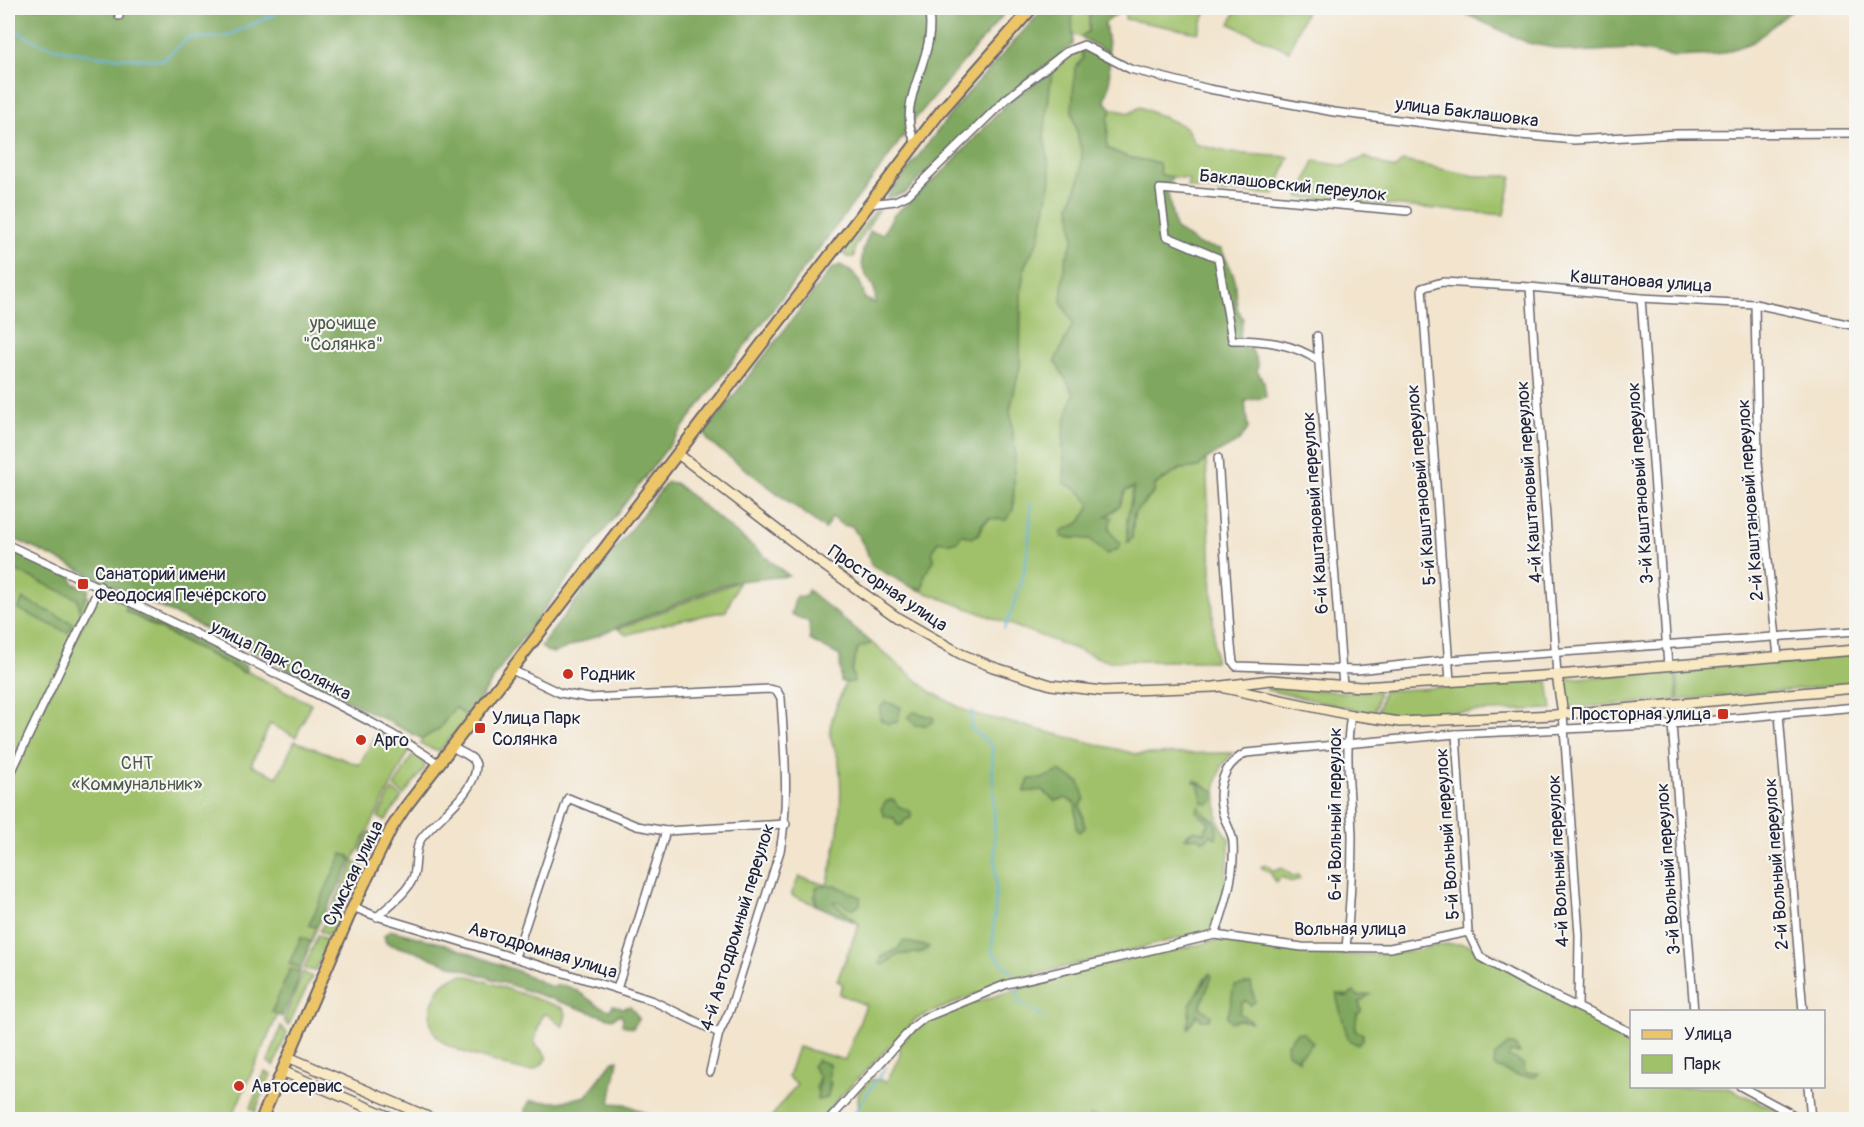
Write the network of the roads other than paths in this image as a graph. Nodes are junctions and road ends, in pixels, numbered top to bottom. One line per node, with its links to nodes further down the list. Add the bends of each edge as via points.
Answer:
1 (119, 8): 4 (street)
2 (928, 8): 6 (street, via 929,46 908,110 907,123)
3 (1032, 8): 6 (main road, Сумская улица)
4 (118, 16)
5 (1857, 133): 7 (street, улица Баклашовка, via 1678,134 1574,140 1521,135 1334,112 1209,89 1130,69 1084,45 1066,52 1006,99 908,195)
6 (916, 143): 7 (main road, Сумская улица)
7 (870, 204): 16 (main road, Сумская улица)
8 (1407, 212): 15 (street, Баклашовский переулок, via 1160,189 1166,236 1218,258 1232,340 1285,345)
9 (1530, 287): 10 (street, Каштановая улица, via 1442,282); 11 (street, Каштановая улица); 24 (street, 4-й Каштановый переулок)
10 (1422, 288): 26 (street, 5-й Каштановый переулок)
11 (1641, 298): 12 (street, Каштановая улица); 22 (street, 3-й Каштановый переулок)
12 (1755, 304): 13 (street, Каштановая улица); 21 (street, 2-й Каштановый переулок, via 1758,462)
13 (1857, 326)
14 (1317, 336): 15 (street, 6-й Каштановый переулок)
15 (1319, 362): 29 (street, 6-й Каштановый переулок)
16 (678, 454): 28 (main road, Сумская улица); 33 (main road, Просторная улица, via 869,599 972,658 1028,679 1077,689)
17 (1218, 458): 29 (street, via 1233,663)
18 (8, 545): 19 (street, улица Парк Солянка)
19 (100, 586): 46 (street, улица Парк Солянка, via 376,725); 47 (street)
20 (1857, 631): 21 (street)
21 (1776, 637): 22 (street); 25 (street, 2-й Каштановый переулок)
22 (1666, 644): 24 (street); 27 (street, 3-й Каштановый переулок)
23 (1857, 650): 25 (main road, Просторная улица)
24 (1556, 652): 26 (street); 30 (street, 4-й Каштановый переулок)
25 (1778, 657): 27 (main road, Просторная улица)
26 (1449, 660): 29 (street); 32 (street, 5-й Каштановый переулок)
27 (1668, 666): 30 (main road, Просторная улица)
28 (514, 668): 45 (main road, Сумская улица); 48 (street, 4-й Автодромный переулок, via 560,693 589,698 777,691 781,698 787,786)
29 (1341, 670): 34 (street, 6-й Каштановый переулок)
30 (1557, 675): 32 (main road, Просторная улица); 38 (main road)
31 (1261, 681): 33 (main road, Просторная улица); 34 (main road, Просторная улица); 36 (main road, via 1255,687)
32 (1450, 681): 34 (main road, Просторная улица)
33 (1214, 687): 36 (main road, Просторная улица)
34 (1343, 687)
35 (1857, 688): 38 (main road, Просторная улица)
36 (1261, 694): 40 (main road, Просторная улица)
37 (1857, 707): 39 (street)
38 (1563, 714): 40 (main road, Просторная улица, via 1400,722); 42 (street, 4-й Вольный переулок)
39 (1779, 714): 41 (street); 59 (street, 2-й Вольный переулок)
40 (1351, 715): 44 (street, 6-й Вольный переулок)
41 (1672, 724): 42 (street); 58 (street, 3-й Вольный переулок)
42 (1565, 729): 43 (street); 57 (street, 4-й Вольный переулок, via 1579,935)
43 (1456, 734): 44 (street); 52 (street, 5-й Вольный переулок)
44 (1348, 746): 53 (street, via 1245,753 1232,760 1220,785 1223,814 1234,842 1227,903); 54 (street, 6-й Вольный переулок, via 1352,837)
45 (453, 747): 46 (main road, Сумская улица); 51 (street, via 473,759 474,775 449,813 436,822 417,846 414,877 406,890)
46 (439, 764): 50 (main road, Сумская улица, via 391,829)
47 (8, 779)
48 (786, 824): 49 (street); 61 (street, 4-й Автодромный переулок, via 730,1010)
49 (666, 831): 55 (street, via 637,826 568,798); 56 (street)
50 (353, 907): 51 (street, Автодромная улица); 62 (main road, Сумская улица)
51 (377, 917): 55 (street, Автодромная улица)
52 (1468, 932): 54 (street, Вольная улица, via 1409,946); 57 (street, via 1480,957)
53 (1215, 935): 54 (street, Вольная улица, via 1302,947); 70 (street, via 1007,984 924,1018)
54 (1346, 948)
55 (514, 957): 56 (street, Автодромная улица)
56 (617, 989): 61 (street, Автодромная улица, via 653,1001)
57 (1578, 1007): 60 (street)
58 (1694, 1010)
59 (1803, 1010)
60 (1630, 1032)
61 (719, 1033): 64 (street, 4-й Автодромный переулок)
62 (288, 1057): 63 (main road, Сумская улица); 69 (main road)
63 (282, 1071): 67 (main road, Сумская улица); 68 (main road)
64 (710, 1072)
65 (1744, 1088): 71 (street)
66 (1808, 1088): 72 (street)
67 (261, 1119)
68 (397, 1119)
69 (435, 1119)
70 (829, 1119)
71 (1803, 1119)
72 (1811, 1119)

